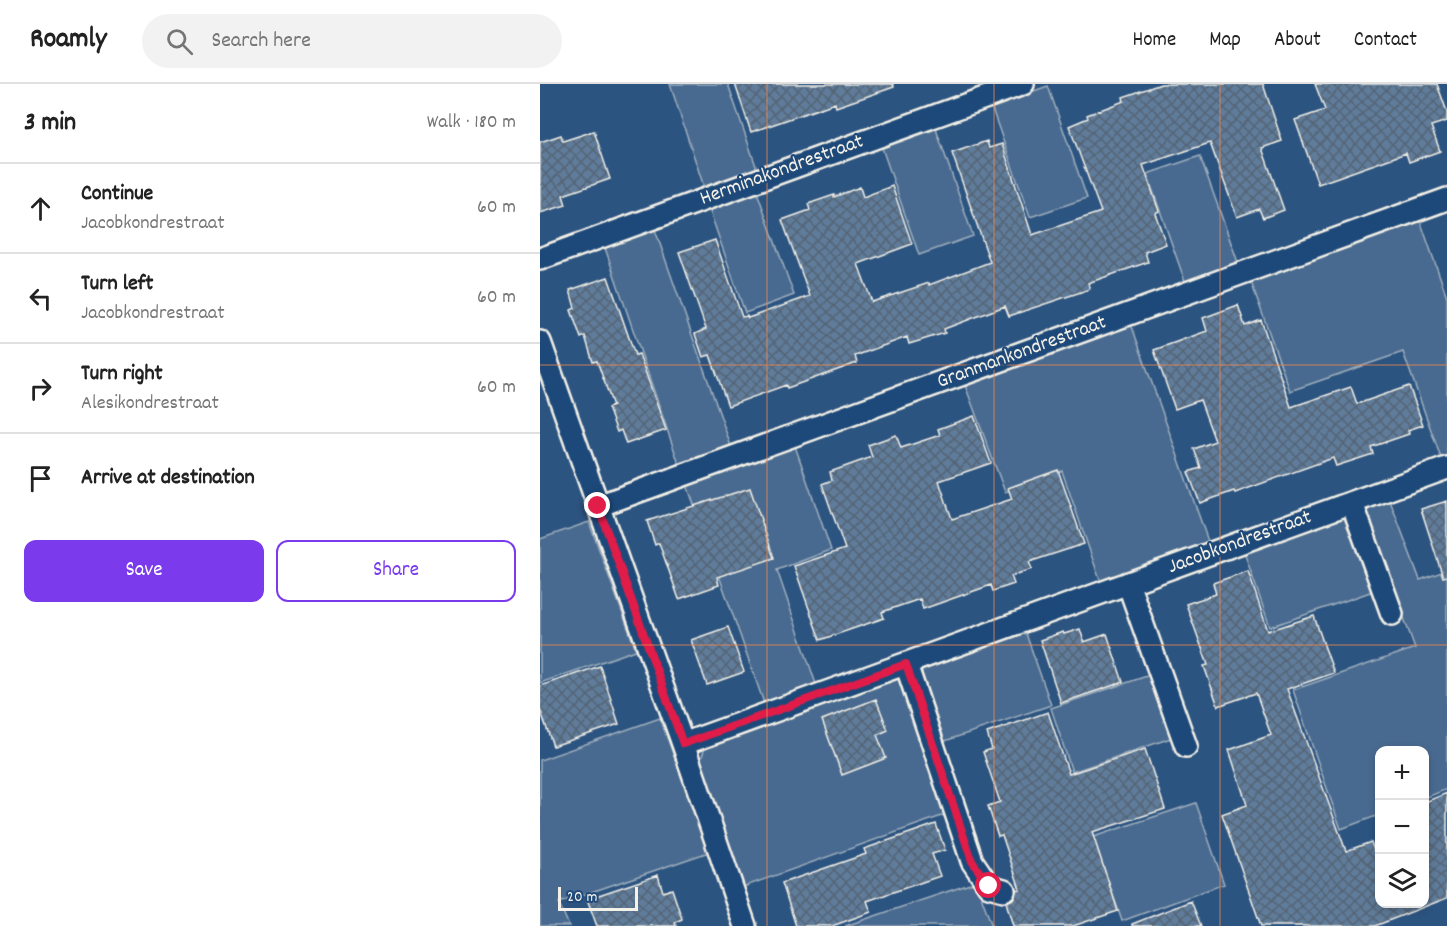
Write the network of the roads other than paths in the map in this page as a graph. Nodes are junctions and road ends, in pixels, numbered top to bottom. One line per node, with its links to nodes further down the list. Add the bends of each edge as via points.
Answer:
1 (1023, 84): 3 (street, Herminakondrestraat)
2 (1447, 199): 7 (street, Granmankondrestraat)
3 (540, 259)
4 (540, 342): 7 (street)
5 (1447, 468): 6 (street, Jacobkondrestraat)
6 (1352, 503): 8 (street, Jacobkondrestraat); 9 (street)
7 (598, 506): 11 (street)
8 (1128, 583): 10 (street, Jacobkondrestraat); 12 (street)
9 (1392, 614)
10 (906, 664): 11 (street, Jacobkondrestraat); 13 (street, via 972,861 989,886)
11 (683, 744): 14 (street)
12 (1185, 747)
13 (1004, 890)
14 (745, 926)

